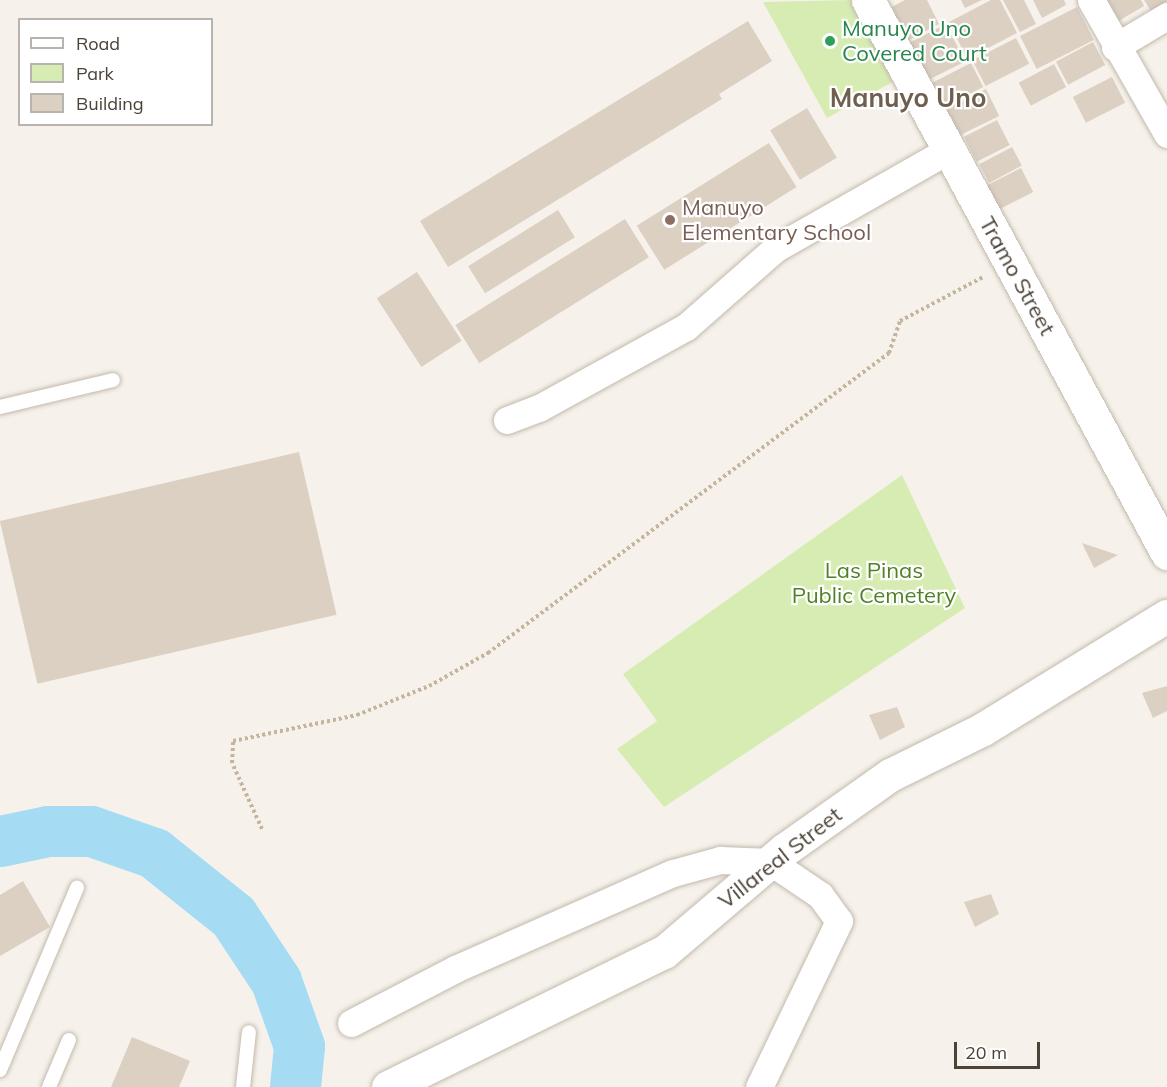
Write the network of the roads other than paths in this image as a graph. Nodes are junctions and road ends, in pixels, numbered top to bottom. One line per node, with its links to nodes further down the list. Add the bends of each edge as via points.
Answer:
1 (868, 0): 6 (street, Tramo Street)
2 (1091, 0): 4 (street)
3 (1167, 16): 4 (street)
4 (1115, 47): 5 (street)
5 (1167, 134)
6 (947, 151): 9 (street, via 776,248 686,327 539,408); 10 (street, Tramo Street)
7 (113, 380): 8 (lane)
8 (0, 407)
9 (507, 420)
10 (1167, 553)
11 (1167, 616): 12 (street, Villareal Street, via 983,729 890,775)
12 (771, 862): 14 (street, via 720,860 673,873 475,960); 21 (street, Villareal Street, via 664,952); 22 (street, via 820,895 839,921)
13 (77, 888): 17 (lane)
14 (351, 1023)
15 (249, 1032): 20 (lane)
16 (69, 1040): 19 (lane)
17 (6, 1041): 18 (lane)
18 (0, 1070)
19 (49, 1087)
20 (243, 1087)
21 (387, 1087)
22 (759, 1087)

